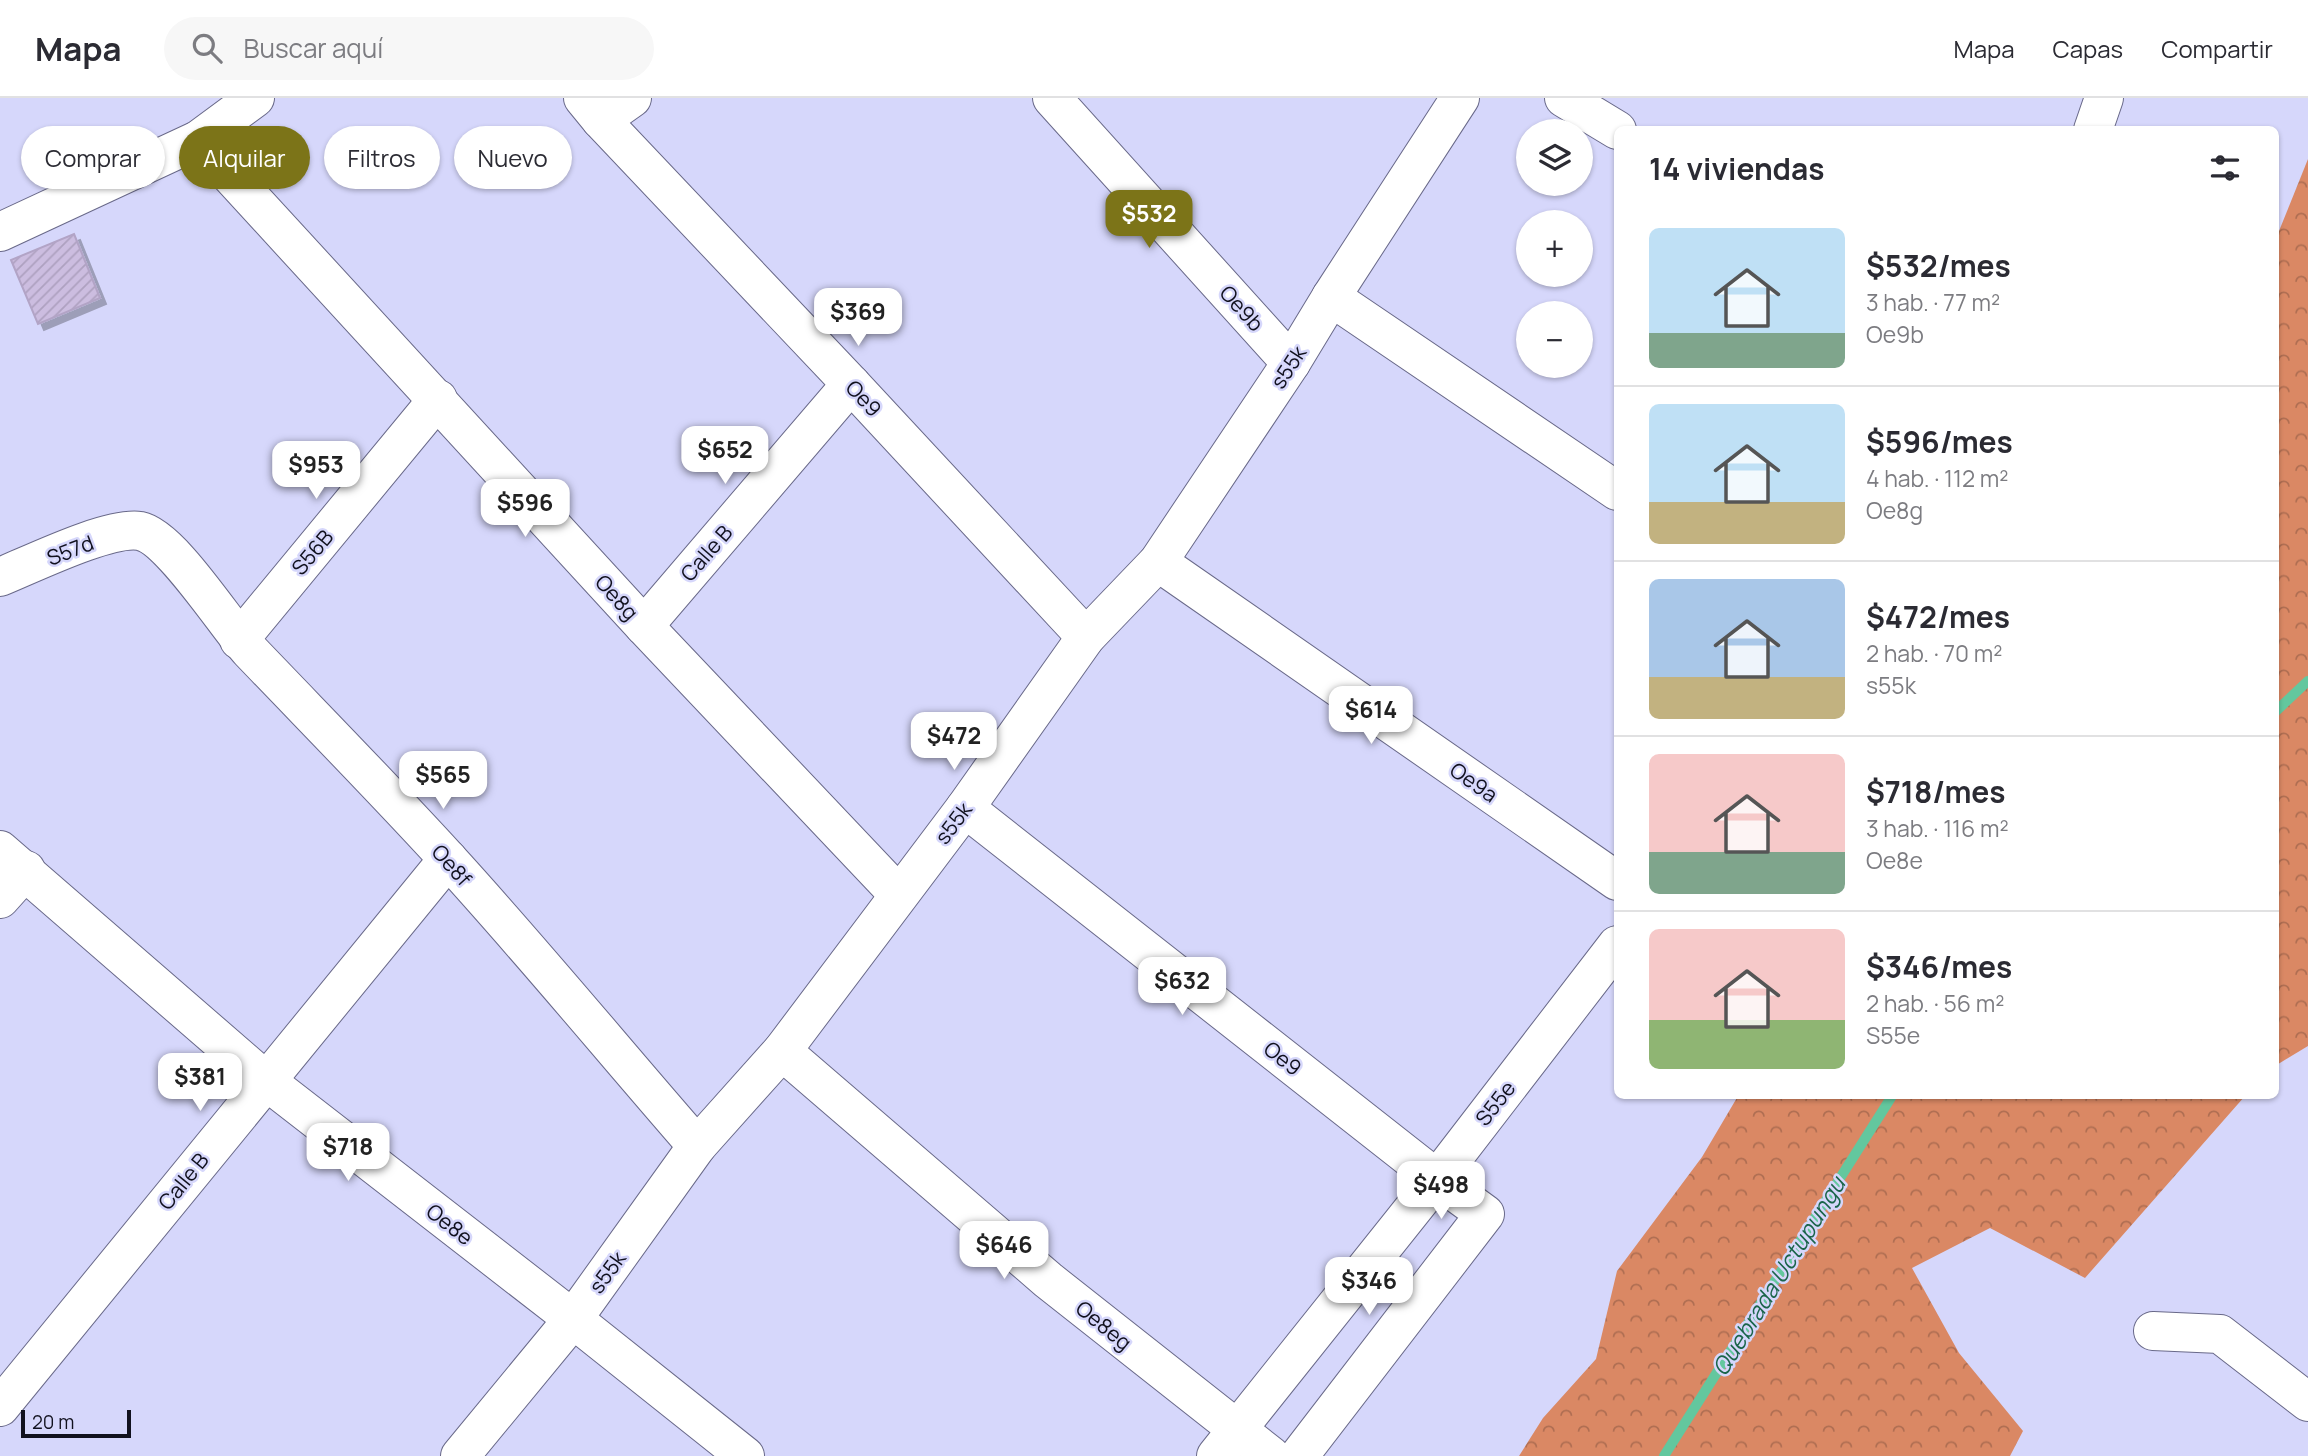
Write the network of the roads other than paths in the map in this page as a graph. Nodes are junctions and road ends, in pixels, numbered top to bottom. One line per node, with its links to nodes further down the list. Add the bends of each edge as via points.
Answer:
1 (255, 98): 8 (street)
2 (632, 98): 7 (street)
3 (1052, 98): 15 (street, Oe9b)
4 (1460, 98): 14 (street, s55k)
5 (1564, 98): 10 (street)
6 (2104, 98): 9 (street)
7 (592, 109): 16 (street, Oe9)
8 (218, 126)
9 (2094, 126)
10 (1614, 128)
11 (179, 150): 13 (street)
12 (243, 189): 17 (street, Oe8g)
13 (0, 232)
14 (1331, 296): 15 (street, s55k); 18 (street)
15 (1291, 363): 20 (street, s55k)
16 (851, 384): 22 (street, Calle B); 23 (street, Oe9)
17 (438, 399): 22 (street, Oe8g); 24 (street, S56B)
18 (1614, 489)
19 (142, 531): 21 (street, S57d, via 99,538); 24 (street, Oe8f, via 175,557)
20 (1158, 562): 23 (street, s55k); 28 (street, Oe9a)
21 (0, 577)
22 (643, 626): 29 (street, Oe8g)
23 (1086, 637): 25 (street, s55k)
24 (239, 639): 26 (street, Oe8f)
25 (965, 808): 29 (street, s55k); 35 (street, Oe9)
26 (448, 859): 33 (street, Calle B); 34 (street, Oe8f)
27 (13, 860): 30 (street); 33 (street, Oe8e)
28 (1614, 879)
29 (898, 894): 32 (street, s55k)
30 (0, 899)
31 (1614, 949): 35 (street, S55e)
32 (782, 1051): 34 (street, s55k); 40 (street, Oe8eg, via 1048,1280)
33 (265, 1080): 36 (street, Oe8e); 39 (street, Calle B)
34 (697, 1146): 36 (street, s55k)
35 (1437, 1179): 40 (street, S55e); 44 (street, Oe9, via 1485,1214)
36 (573, 1319): 41 (street, s55k); 42 (street, Oe8e)
37 (2153, 1331): 38 (street, via 2220,1334)
38 (2308, 1402)
39 (0, 1407)
40 (1226, 1443): 43 (street, Oe8eg)
41 (460, 1456)
42 (745, 1456)
43 (1271, 1456)
44 (1299, 1456)

